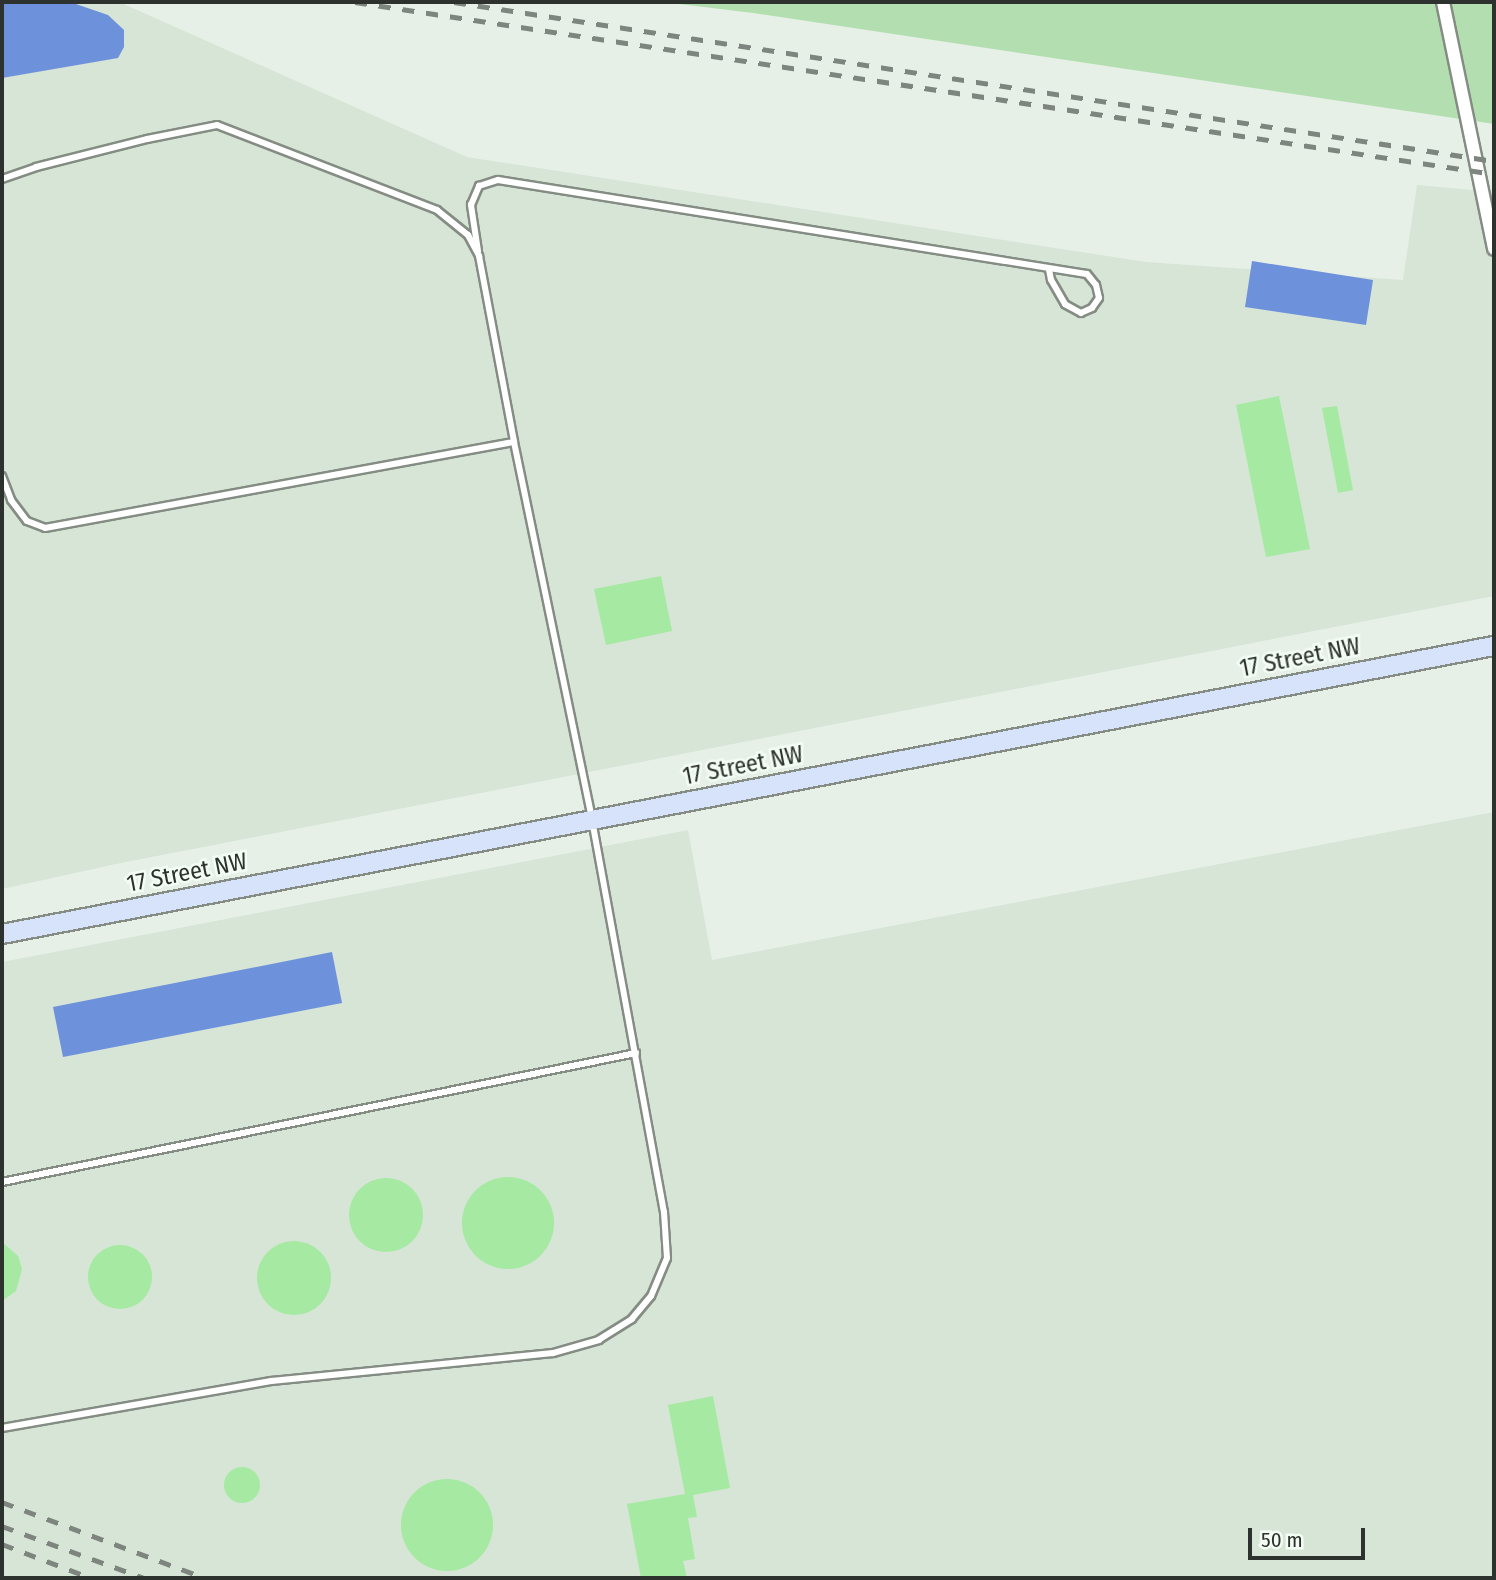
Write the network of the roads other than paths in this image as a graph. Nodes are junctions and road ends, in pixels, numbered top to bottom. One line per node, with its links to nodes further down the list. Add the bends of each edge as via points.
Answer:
1 (1443, 2): 3 (street)
2 (2, 179): 4 (lane, via 217,125 437,211 468,235)
3 (1494, 249)
4 (479, 256): 5 (lane, via 471,205 479,186 498,180); 6 (lane)
5 (1049, 270): 5 (lane, via 1087,274 1097,285 1099,298 1092,308 1081,313 1065,304)
6 (514, 442): 7 (lane, via 45,527 27,520 11,500); 9 (lane)
7 (2, 476)
8 (1494, 646): 9 (main road, 17 Street NW)
9 (592, 820): 10 (main road, 17 Street NW); 11 (lane)
10 (2, 934)
11 (636, 1053): 12 (lane); 13 (lane, via 664,1212 667,1258 651,1296 632,1319 598,1340 553,1353 271,1381)
12 (2, 1182)
13 (2, 1428)

